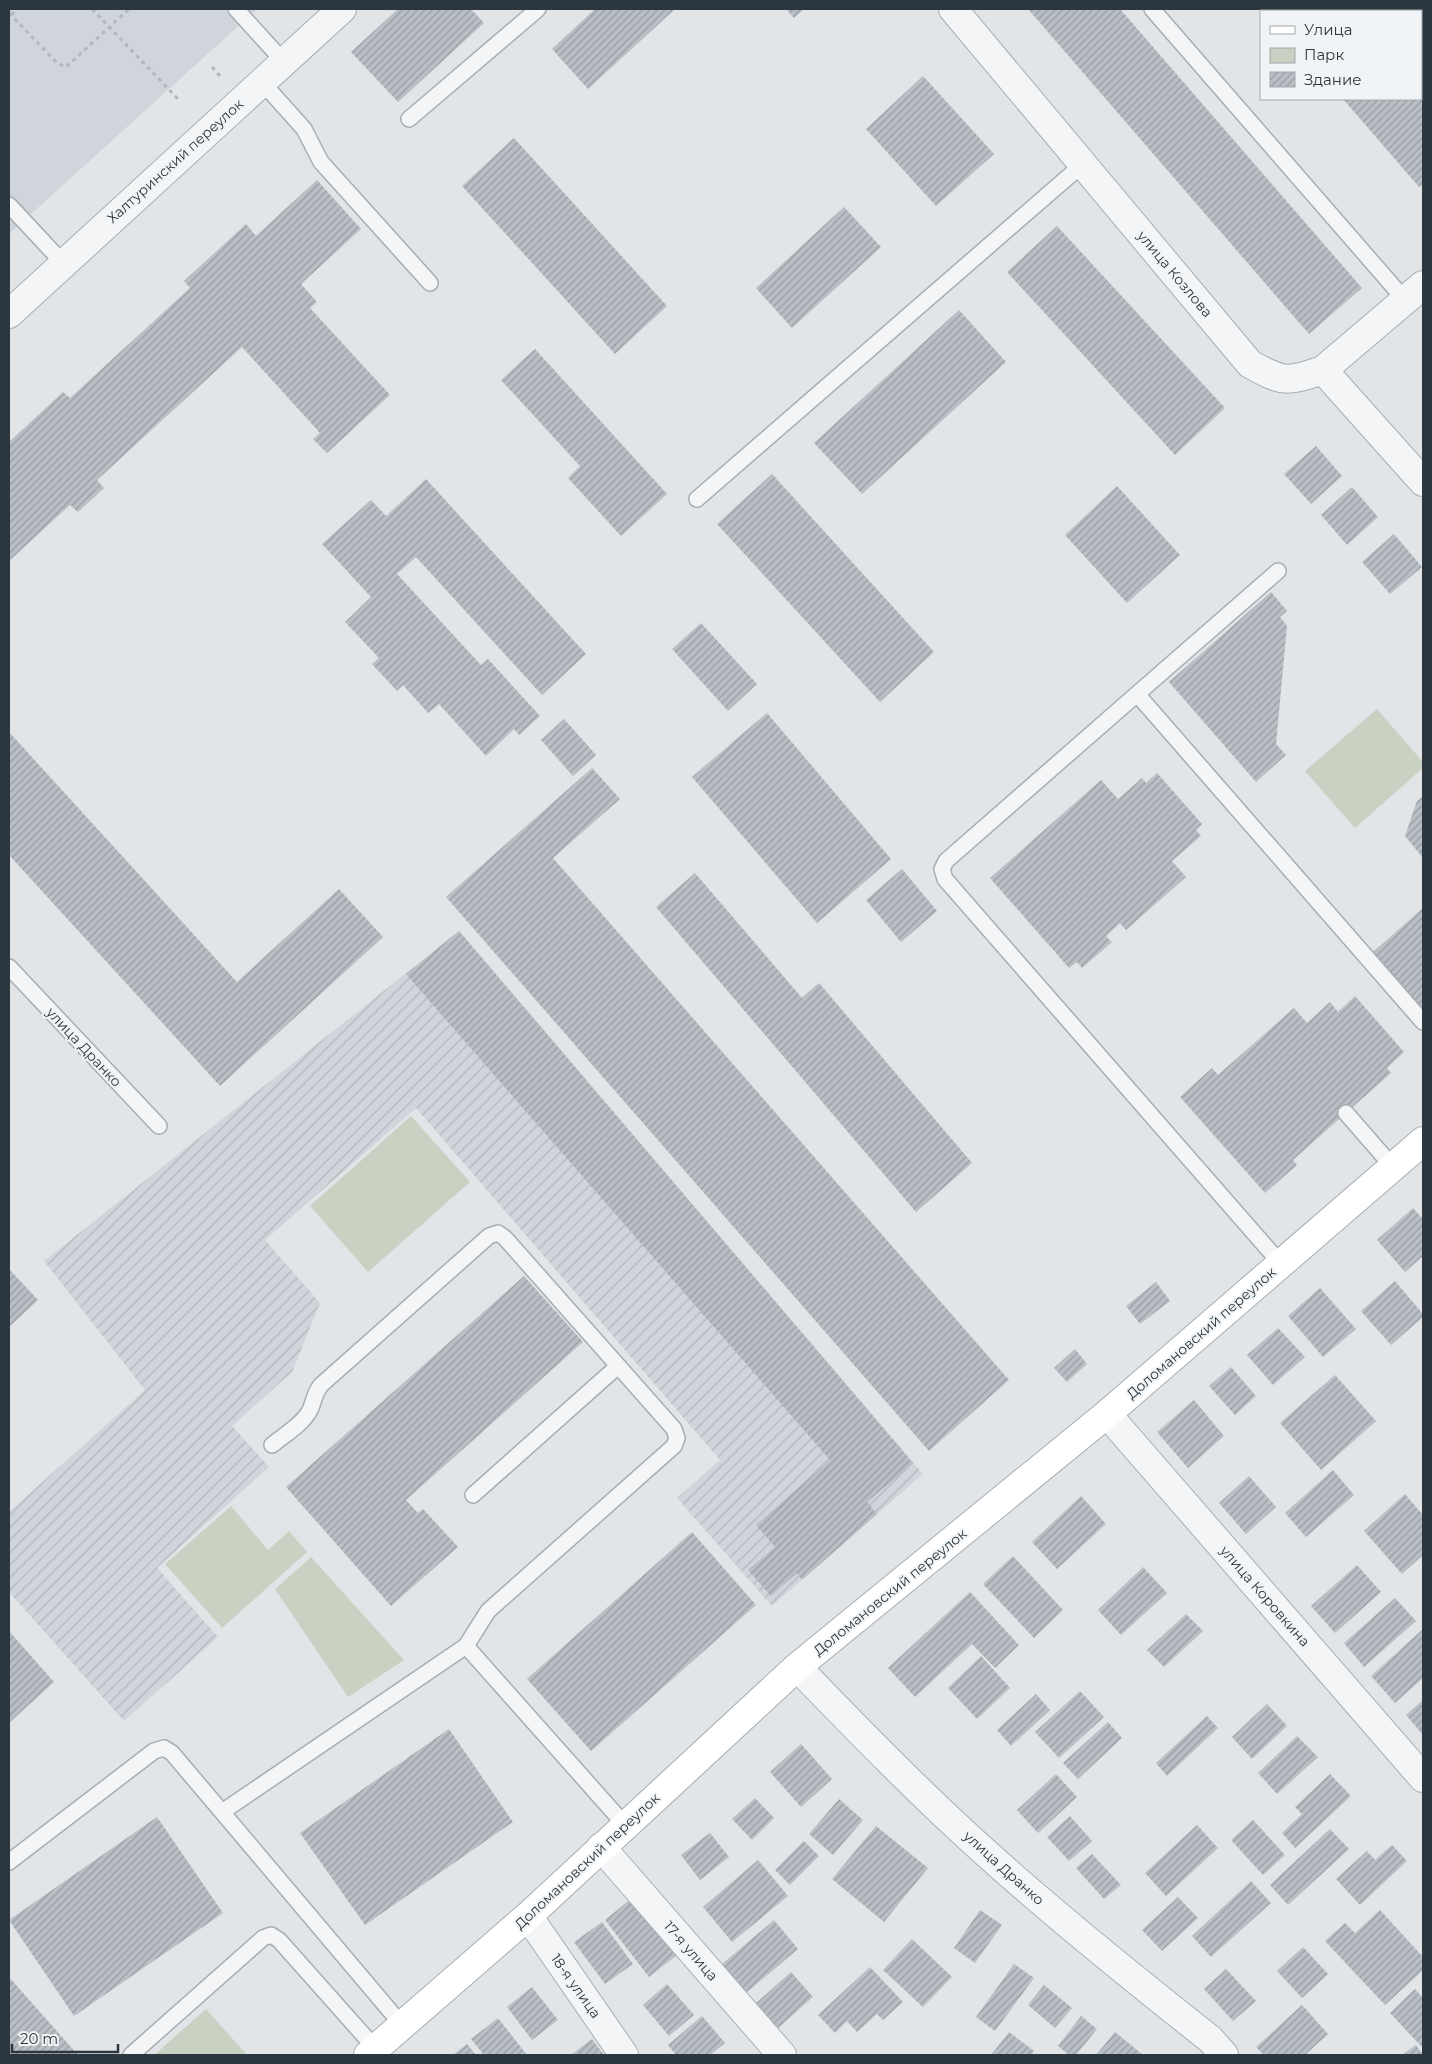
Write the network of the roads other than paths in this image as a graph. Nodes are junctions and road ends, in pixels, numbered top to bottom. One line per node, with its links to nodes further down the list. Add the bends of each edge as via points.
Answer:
1 (236, 9): 6 (lane)
2 (342, 9): 6 (street, Халтуринский переулок)
3 (538, 9): 8 (lane)
4 (954, 9): 9 (street, улица Козлова)
5 (1152, 9): 13 (lane)
6 (284, 62): 7 (street, Халтуринский переулок)
7 (262, 82): 11 (street, Халтуринский переулок); 12 (lane, via 304,129 321,162)
8 (409, 119)
9 (1083, 164): 15 (street, улица Козлова, via 1250,364 1275,378 1293,380); 17 (lane)
10 (9, 205): 11 (lane)
11 (64, 264): 14 (street, Халтуринский переулок)
12 (430, 284)
13 (1414, 293): 15 (street)
14 (9, 314)
15 (1323, 370): 16 (street)
16 (1423, 482)
17 (697, 499)
18 (1278, 571): 19 (lane)
19 (1136, 694): 21 (lane); 26 (lane, via 946,862 942,869 945,879)
20 (9, 967): 23 (lane, улица Дранко)
21 (1423, 1022)
22 (1346, 1113): 25 (lane)
23 (159, 1126)
24 (1423, 1142): 25 (street, Доломановский переулок)
25 (1393, 1167): 26 (street, Доломановский переулок)
26 (1281, 1264): 28 (street, Доломановский переулок)
27 (618, 1366): 29 (lane, via 498,1233 489,1236 321,1385 314,1393 305,1416); 30 (lane); 31 (lane, via 674,1429 677,1438 674,1446 488,1611)
28 (1107, 1414): 32 (street, Доломановский переулок); 33 (street, улица Коровкина)
29 (272, 1445)
30 (472, 1495)
31 (466, 1646): 34 (lane); 35 (lane)
32 (797, 1667): 35 (street, Доломановский переулок); 44 (street, улица Дранко, via 884,1757 986,1853)
33 (1423, 1778)
34 (222, 1812): 37 (lane, via 172,1753 164,1748 154,1751); 39 (lane)
35 (625, 1825): 36 (street, Доломановский переулок)
36 (601, 1847): 38 (street, Доломановский переулок); 43 (street, 17-я улица)
37 (9, 1862)
38 (528, 1916): 39 (street, Доломановский переулок); 42 (street, 18-я улица)
39 (402, 2025): 40 (street, Доломановский переулок)
40 (372, 2052): 41 (lane, via 272,1935 263,1938)
41 (131, 2055)
42 (624, 2055)
43 (782, 2055)
44 (1224, 2055)

